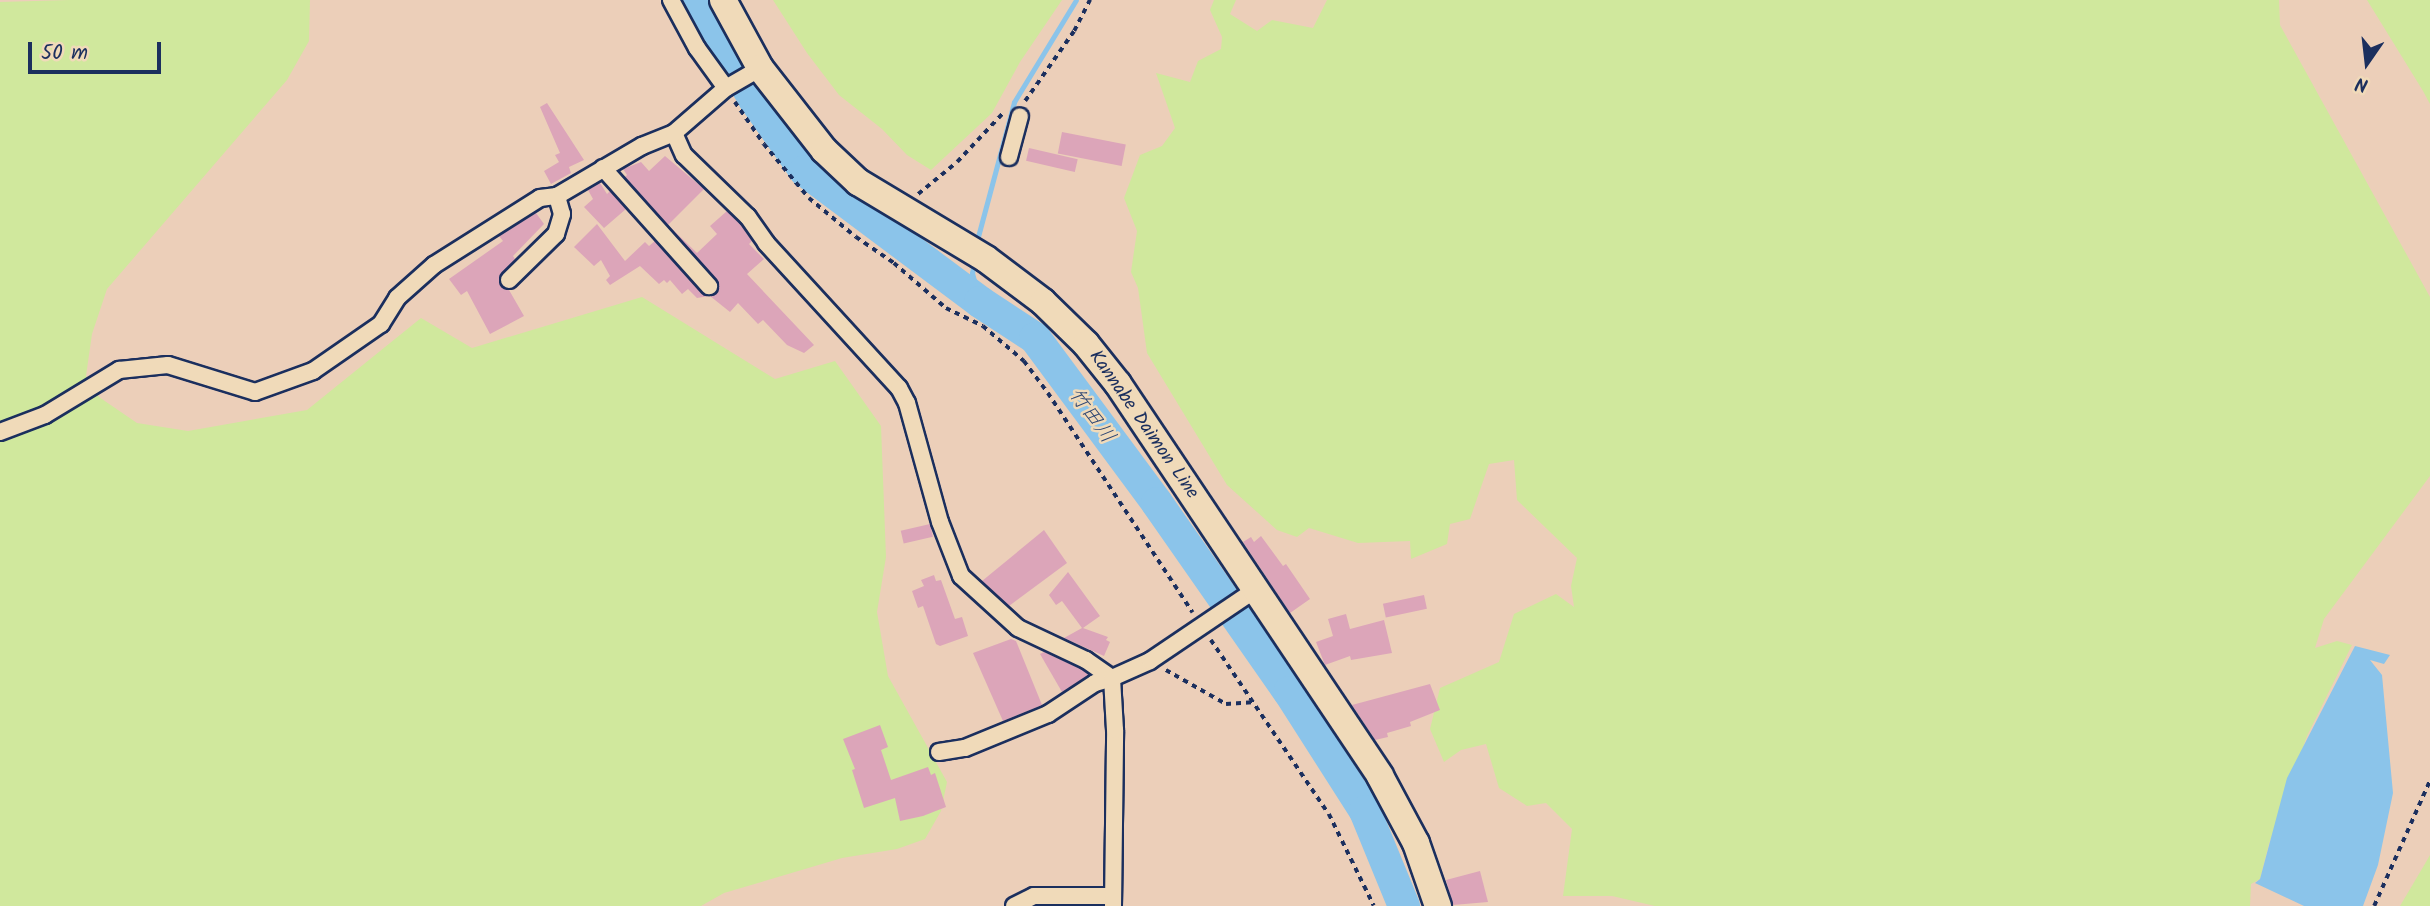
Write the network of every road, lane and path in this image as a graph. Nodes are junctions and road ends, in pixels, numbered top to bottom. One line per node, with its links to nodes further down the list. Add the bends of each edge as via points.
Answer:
1 (671, 0): 5 (street, via 697,48)
2 (723, 0): 4 (main road, Kannabe Daimon Line)
3 (1090, 0): 6 (path, via 1074,31)
4 (755, 71): 5 (street); 11 (main road, Kannabe Daimon Line, via 858,182)
5 (728, 87): 7 (street); 16 (path, via 764,144 809,198 946,308 983,326 1024,361)
6 (1013, 115): 8 (street); 11 (path, via 1004,112 957,162)
7 (674, 133): 9 (street); 18 (street, via 684,155 748,217 765,243 899,388 961,576 1018,628 1086,660)
8 (1009, 157)
9 (603, 167): 10 (street); 13 (street)
10 (557, 196): 12 (street, via 562,214 556,234); 14 (street, via 540,198 435,265 397,298 381,324 313,371 255,392 168,365 119,370 44,415)
11 (900, 208): 15 (main road, Kannabe Daimon Line, via 976,252 1043,302 1086,344 1118,384)
12 (509, 280)
13 (709, 286)
14 (0, 432)
15 (1250, 594): 16 (street); 25 (main road, Kannabe Daimon Line, via 1380,776 1416,843)
16 (1205, 626): 17 (street); 19 (path)
17 (1150, 661): 18 (street); 19 (path, via 1226,704)
18 (1112, 678): 20 (street, via 1095,683 1048,714 965,748); 22 (street)
19 (1256, 702): 24 (path, via 1329,814)
20 (939, 752)
21 (2430, 780): 26 (path)
22 (1113, 901): 23 (street, via 1034,896)
23 (1014, 906)
24 (1374, 906)
25 (1438, 906)
26 (2374, 906)

